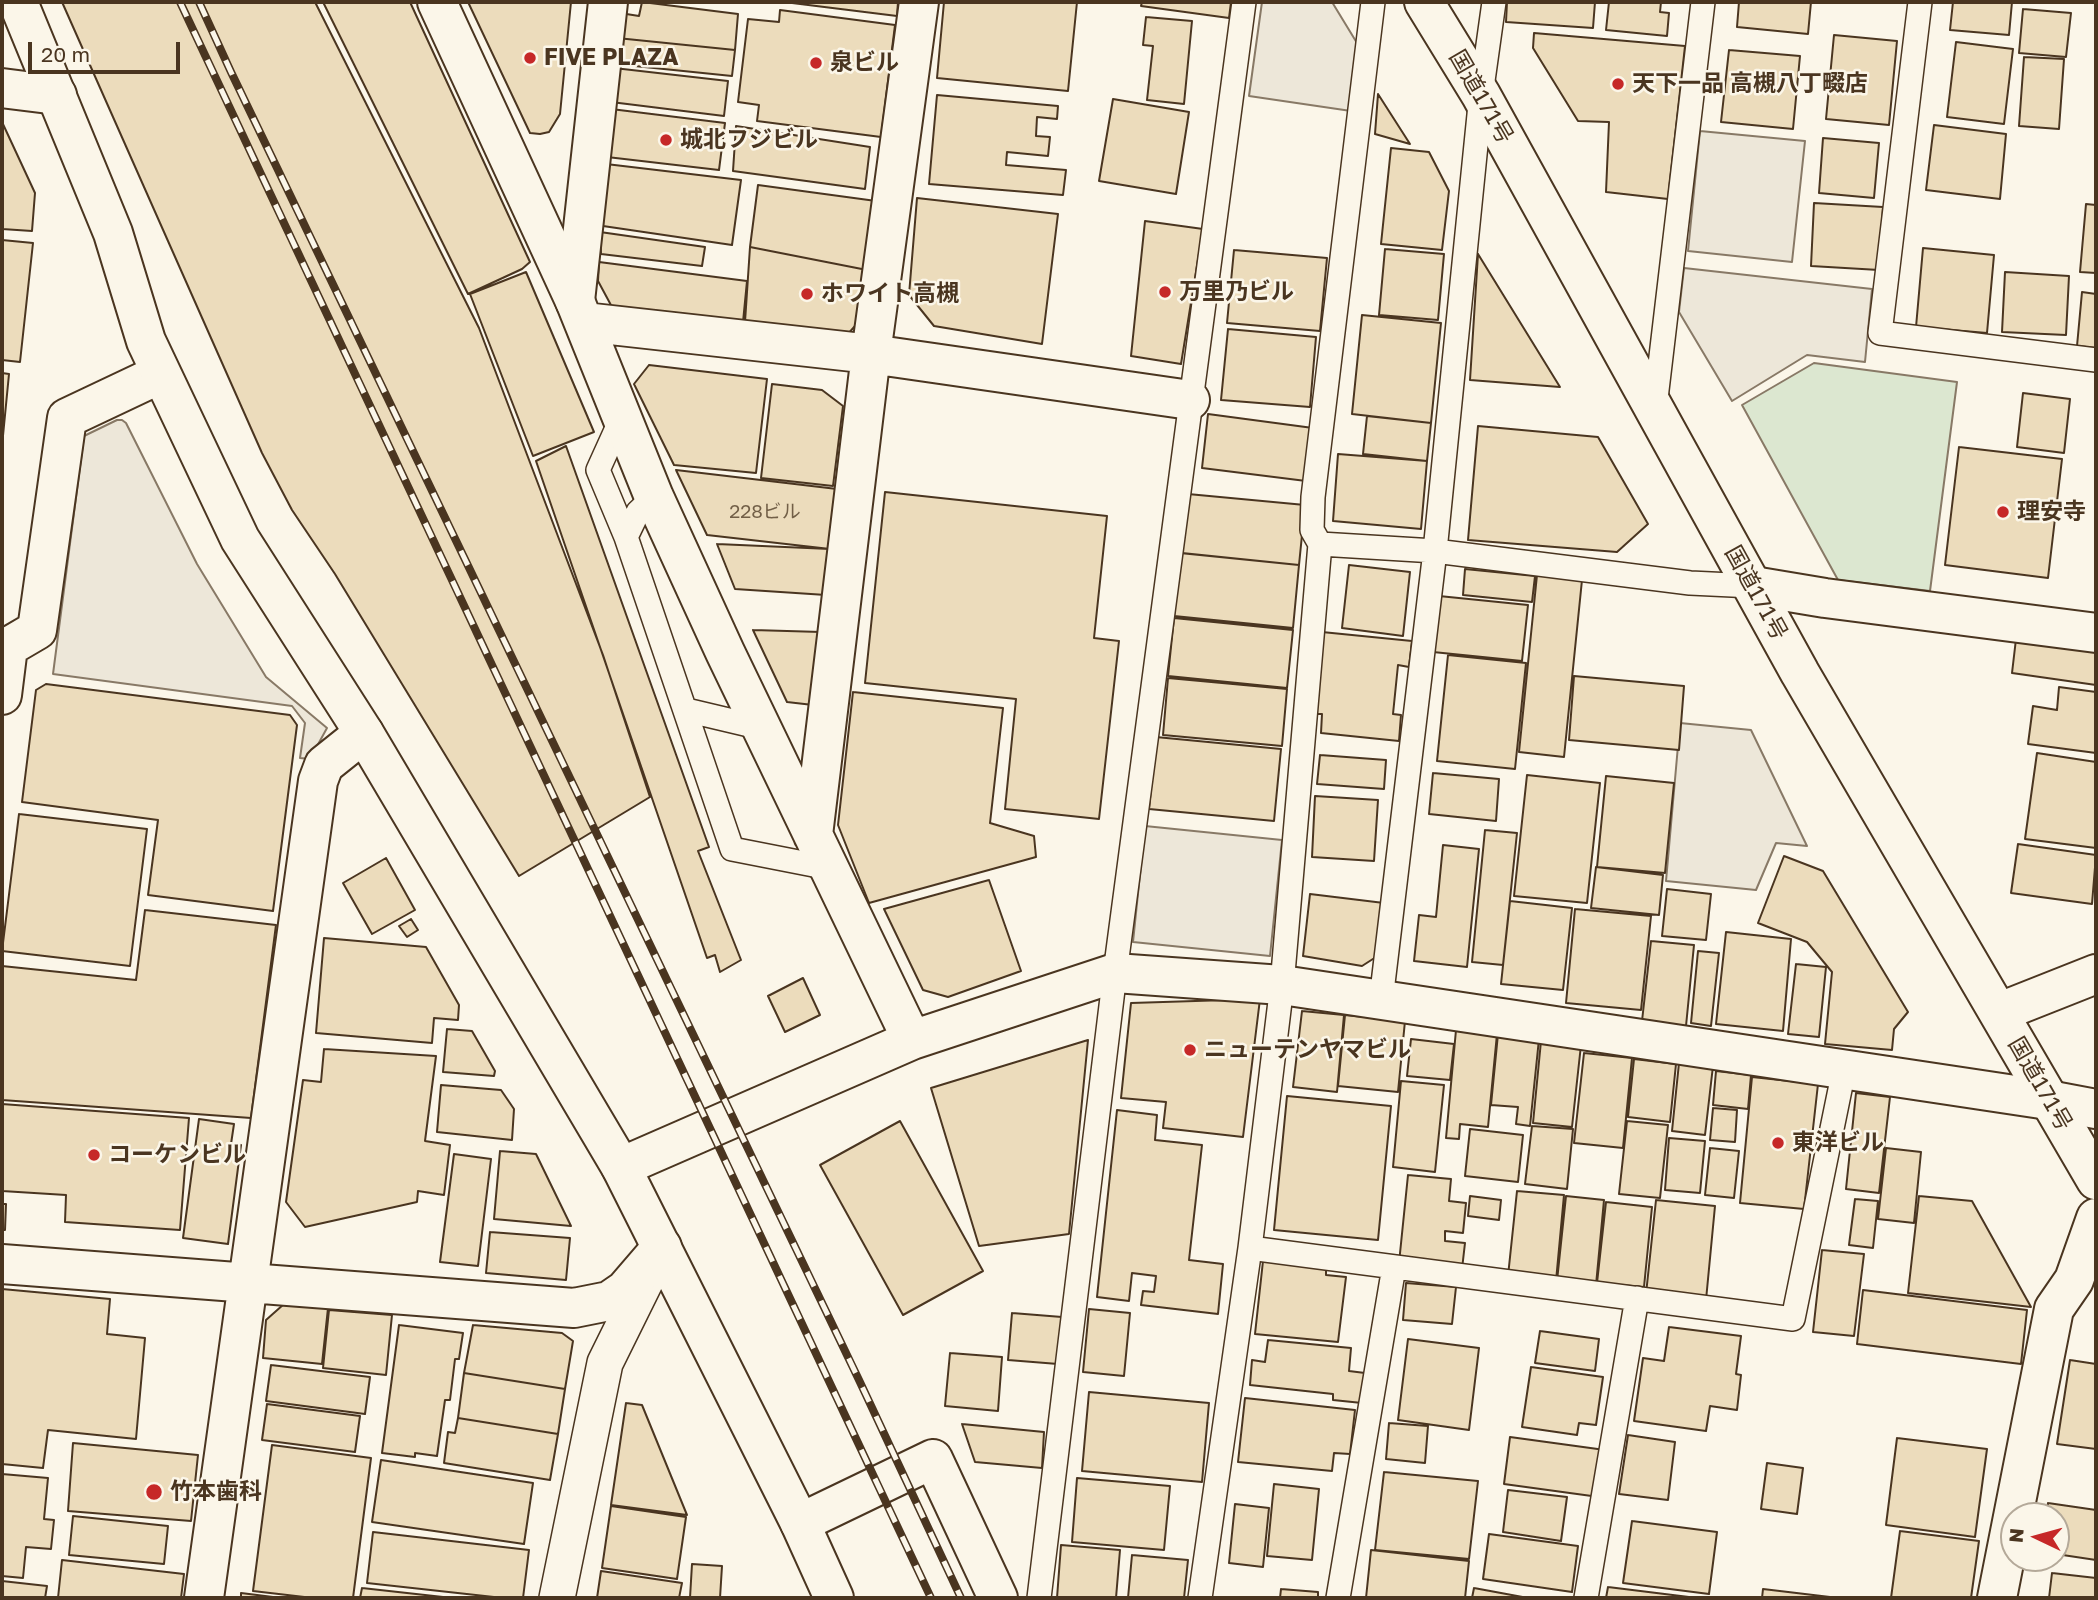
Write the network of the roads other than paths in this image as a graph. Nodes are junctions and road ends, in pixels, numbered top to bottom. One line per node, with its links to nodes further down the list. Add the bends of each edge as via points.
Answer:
1 (18, 2): 12 (main road)
2 (437, 2): 14 (main road)
3 (608, 2): 14 (main road)
4 (919, 2): 15 (main road)
5 (1244, 2): 18 (lane)
6 (1373, 2): 23 (lane, via 1313,498 1312,530)
7 (1424, 2): 13 (main road, 国道171号)
8 (1494, 2): 13 (lane)
9 (1703, 2): 19 (lane)
10 (1920, 2): 16 (lane, via 1880,333)
11 (2, 88): 12 (main road)
12 (57, 95): 17 (main road, via 113,233)
13 (1481, 95): 19 (main road, 国道171号); 24 (lane)
14 (579, 312): 15 (main road); 20 (main road)
15 (871, 354): 18 (main road); 32 (main road)
16 (2096, 360)
17 (160, 374): 27 (main road, via 67,418 37,630); 31 (main road, via 240,539)
18 (1190, 400): 33 (lane)
19 (1655, 410): 25 (main road, 国道171号)
20 (622, 417): 21 (main road); 22 (lane, via 598,470)
21 (654, 497): 22 (lane, via 638,512); 30 (main road)
22 (626, 537): 29 (lane)
23 (1320, 544): 24 (lane); 35 (lane)
24 (1435, 551): 25 (lane, via 1690,583); 36 (lane)
25 (1753, 586): 26 (main road); 37 (main road, 国道171号)
26 (2096, 632)
27 (5, 646): 28 (main road)
28 (2, 695)
29 (686, 710): 30 (lane); 32 (lane, via 732,849)
30 (762, 728): 32 (main road)
31 (364, 733): 42 (main road); 49 (main road, via 324,765 318,780)
32 (821, 851): 38 (main road)
33 (1115, 973): 35 (main road); 38 (main road); 56 (lane)
34 (2096, 974): 37 (main road)
35 (1282, 985): 36 (main road); 46 (lane)
36 (1381, 1000): 39 (main road)
37 (2000, 1012): 40 (main road, 国道171号)
38 (912, 1040): 42 (main road)
39 (1844, 1070): 40 (main road); 50 (lane, via 1793,1319)
40 (2048, 1100): 41 (main road); 43 (main road, 国道171号)
41 (2096, 1109)
42 (621, 1167): 45 (main road)
43 (2096, 1180)
44 (2096, 1218): 60 (main road, via 2074,1280 2054,1309)
45 (662, 1247): 49 (main road, via 625,1290 609,1301 574,1308); 51 (main road); 53 (street, via 605,1363)
46 (1250, 1248): 48 (lane); 57 (lane)
47 (2, 1264): 49 (main road)
48 (1394, 1267): 50 (lane); 58 (lane)
49 (246, 1282): 52 (main road)
50 (1637, 1298): 59 (lane)
51 (800, 1523): 54 (main road); 55 (main road, via 933,1460)
52 (204, 1598)
53 (557, 1598)
54 (834, 1598)
55 (998, 1598)
56 (1039, 1598)
57 (1200, 1598)
58 (1338, 1598)
59 (1586, 1598)
60 (1997, 1598)

